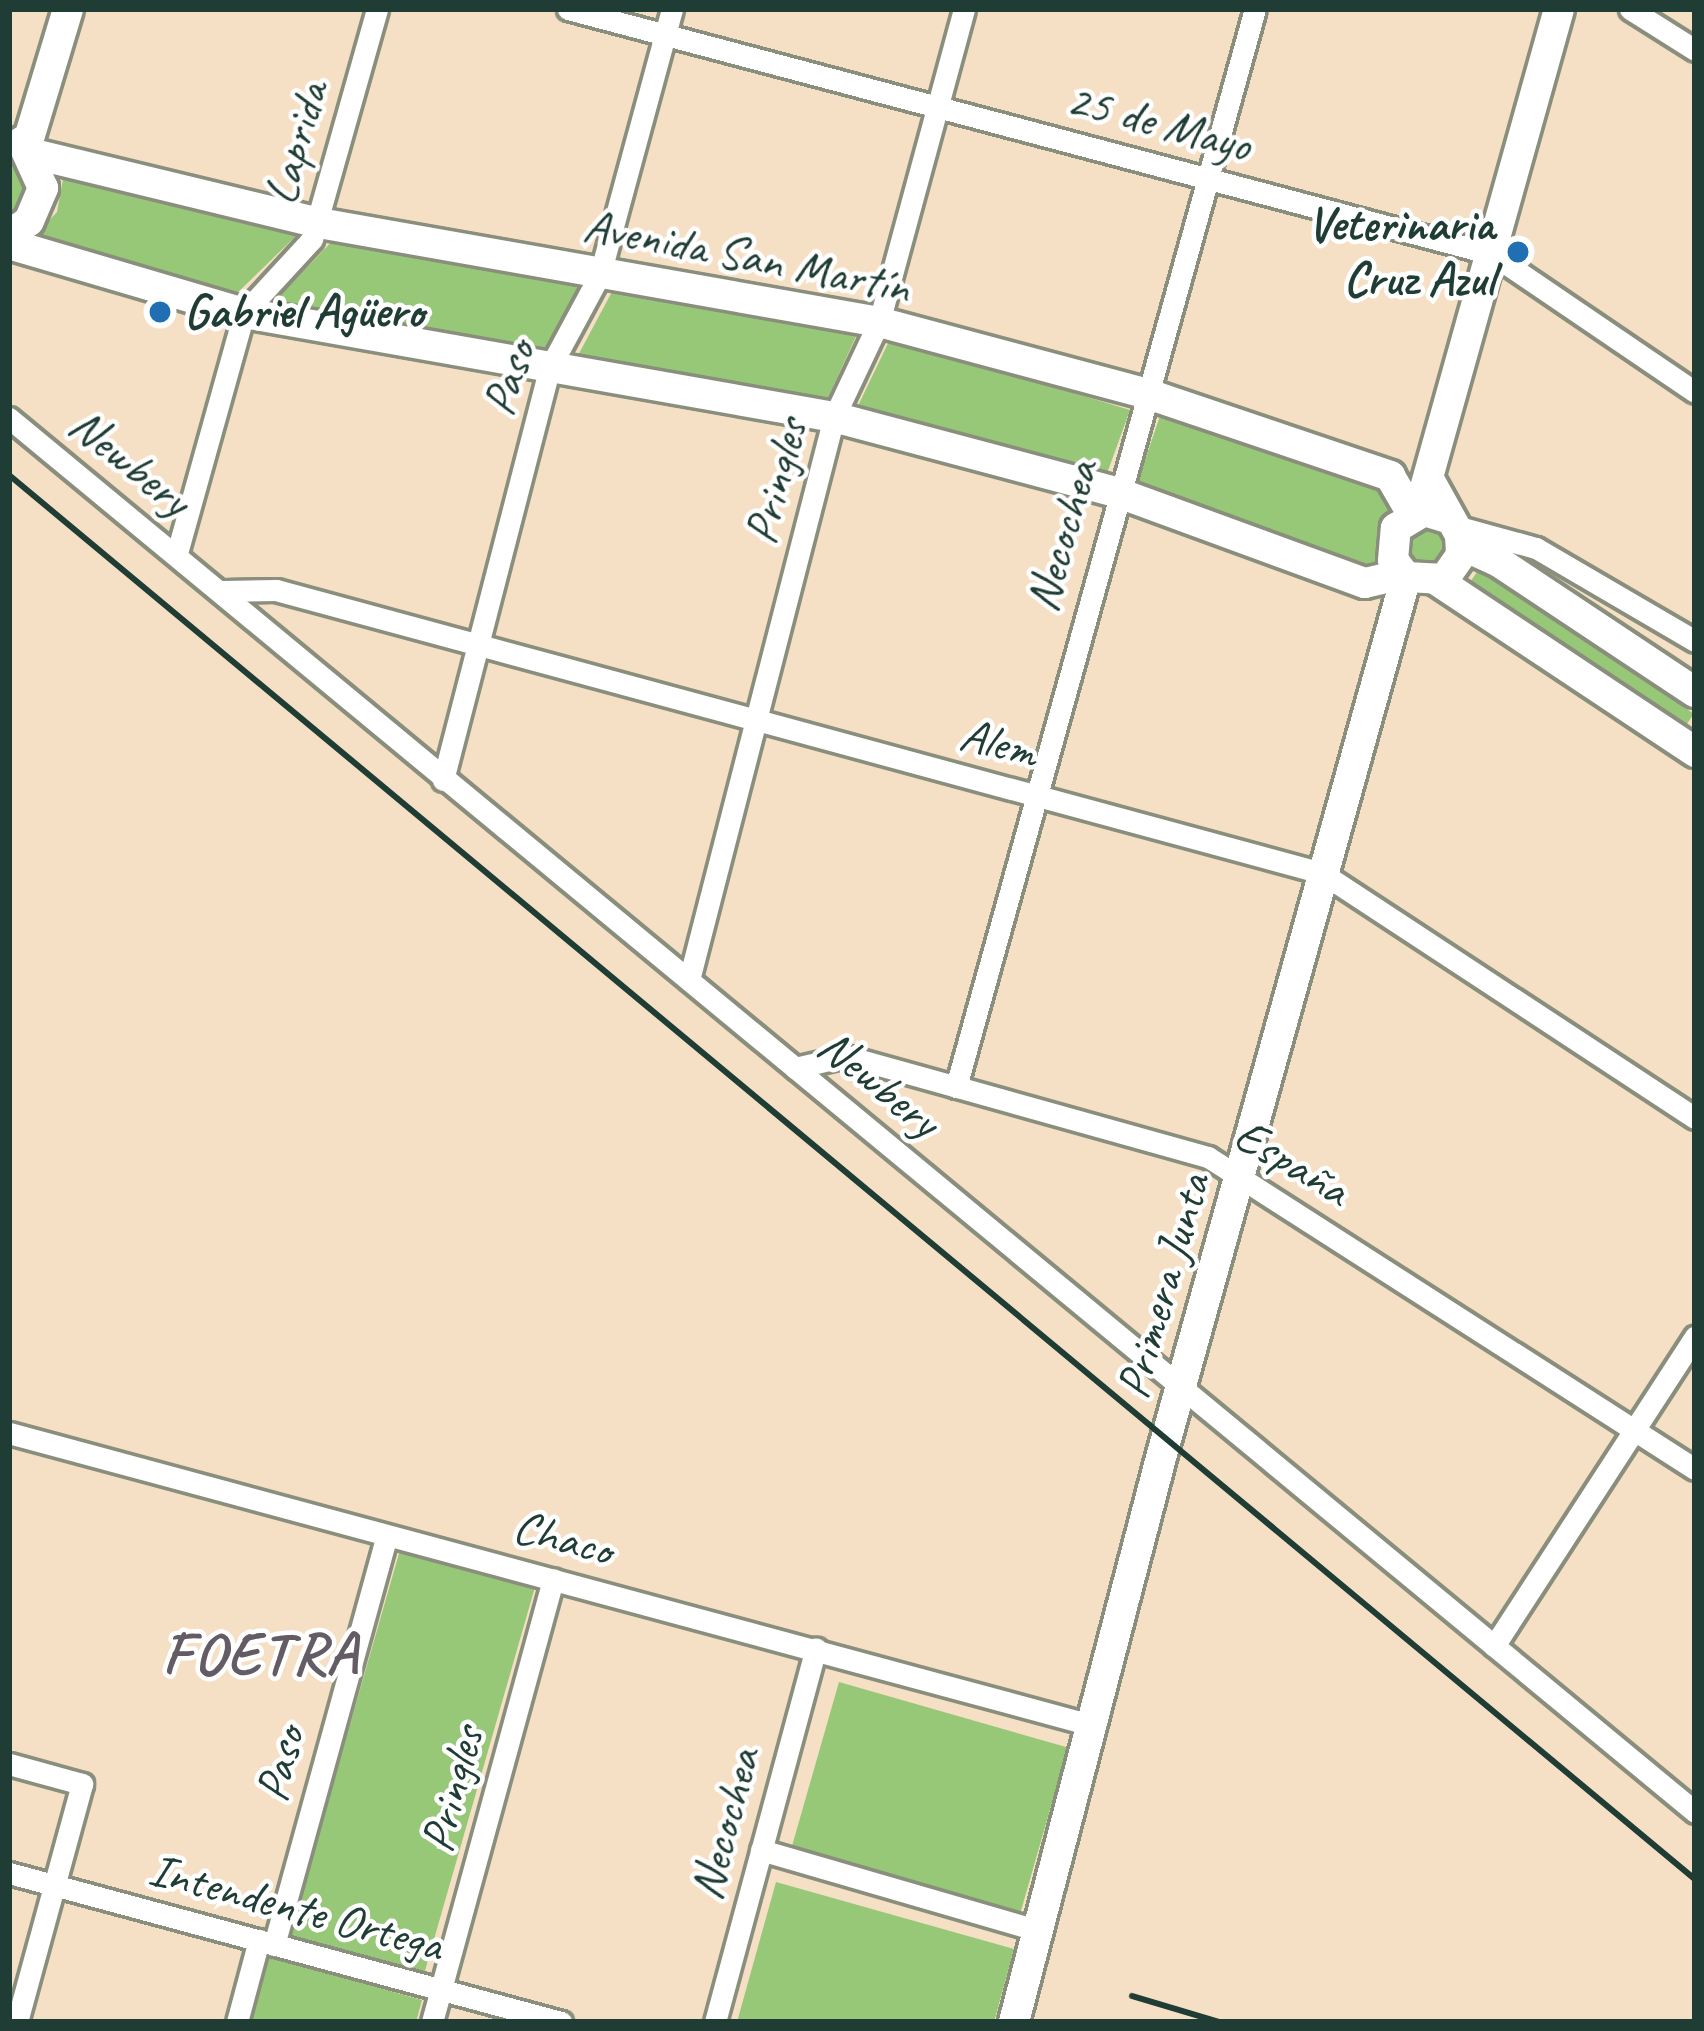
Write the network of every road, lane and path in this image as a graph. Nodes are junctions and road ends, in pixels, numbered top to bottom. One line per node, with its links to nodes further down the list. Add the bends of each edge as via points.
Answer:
1 (68, 9): 12 (main road)
2 (377, 9): 14 (street, Laprida)
3 (568, 9): 9 (street, 25 de Mayo)
4 (672, 9): 9 (street, Paso)
5 (964, 9): 11 (street, Pringles)
6 (1255, 9): 13 (street, Necochea)
7 (1559, 9): 17 (main road)
8 (1630, 9): 10 (street)
9 (665, 35): 11 (street, 25 de Mayo); 18 (street, Paso)
10 (1695, 50)
11 (937, 107): 13 (street, 25 de Mayo); 20 (street, Pringles)
12 (23, 144): 14 (main road, Avenida San Martín); 15 (main road, via 41,170 39,206)
13 (1207, 178): 17 (street, 25 de Mayo); 23 (street, Necochea)
14 (319, 223): 18 (main road, Avenida San Martín); 19 (street, Laprida)
15 (9, 235)
16 (9, 244): 19 (main road)
17 (1492, 254): 22 (street, 25 de Mayo); 27 (main road, via 1430,481)
18 (600, 274): 20 (main road, Avenida San Martín); 21 (street, Paso)
19 (244, 313): 21 (main road); 28 (street, Laprida)
20 (879, 322): 23 (main road, Avenida San Martín); 24 (street, Pringles)
21 (550, 367): 24 (main road); 33 (street, Paso)
22 (1695, 392)
23 (1148, 394): 26 (street, Necochea); 27 (main road, Avenida San Martín, via 1390,476)
24 (834, 417): 26 (main road); 35 (street, Pringles)
25 (9, 418): 28 (street, Newbery)
26 (1116, 492): 29 (main road, via 1365,584); 38 (street, Necochea)
27 (1439, 523): 29 (main road, Primera Junta, via 1392,538); 30 (main road, via 1458,565); 32 (street, via 1536,548); 34 (main road, Avenida San Martín)
28 (177, 554): 31 (street, Newbery)
29 (1405, 576): 30 (main road); 39 (main road, Primera Junta)
30 (1438, 581): 36 (main road)
31 (223, 591): 33 (street, Alem, via 276,590); 37 (street, Newbery)
32 (1695, 640)
33 (480, 648): 35 (street, Alem); 37 (street, Paso)
34 (1695, 692)
35 (758, 722): 38 (street, Alem); 40 (street, Pringles)
36 (1695, 752)
37 (443, 780): 40 (street, Newbery)
38 (1036, 796): 39 (street, Alem); 42 (street, Necochea)
39 (1322, 873): 43 (street, Alem); 44 (main road, Primera Junta)
40 (688, 980): 41 (street, Newbery)
41 (795, 1068): 42 (street, España, via 846,1056); 46 (street, Newbery)
42 (956, 1087): 44 (street, España, via 1208,1156)
43 (1695, 1118)
44 (1242, 1175): 46 (main road, Primera Junta); 47 (street, España)
45 (1695, 1337): 47 (street)
46 (1183, 1388): 52 (street, Newbery); 54 (main road, Primera Junta)
47 (1634, 1430): 49 (street, España); 52 (street)
48 (9, 1433): 50 (street, Chaco)
49 (1695, 1469)
50 (387, 1536): 51 (street, Chaco); 61 (street, Paso)
51 (554, 1579): 53 (street, Chaco); 62 (street, Pringles)
52 (1494, 1646): 56 (street, Newbery)
53 (816, 1648): 54 (street, Chaco); 57 (street, Necochea)
54 (1095, 1726): 60 (main road, Primera Junta)
55 (9, 1764): 59 (street, via 82,1784)
56 (1695, 1812)
57 (761, 1850): 60 (street); 67 (street, Necochea)
58 (9, 1873): 59 (street, Intendente Ortega)
59 (54, 1885): 61 (street, Intendente Ortega); 63 (street)
60 (1039, 1931): 68 (main road, Primera Junta)
61 (266, 1942): 62 (street, Intendente Ortega); 64 (street, Paso)
62 (441, 1990): 65 (street, Pringles); 66 (street, Intendente Ortega)
63 (17, 2022)
64 (237, 2022)
65 (432, 2022)
66 (561, 2022)
67 (715, 2022)
68 (1015, 2022)

